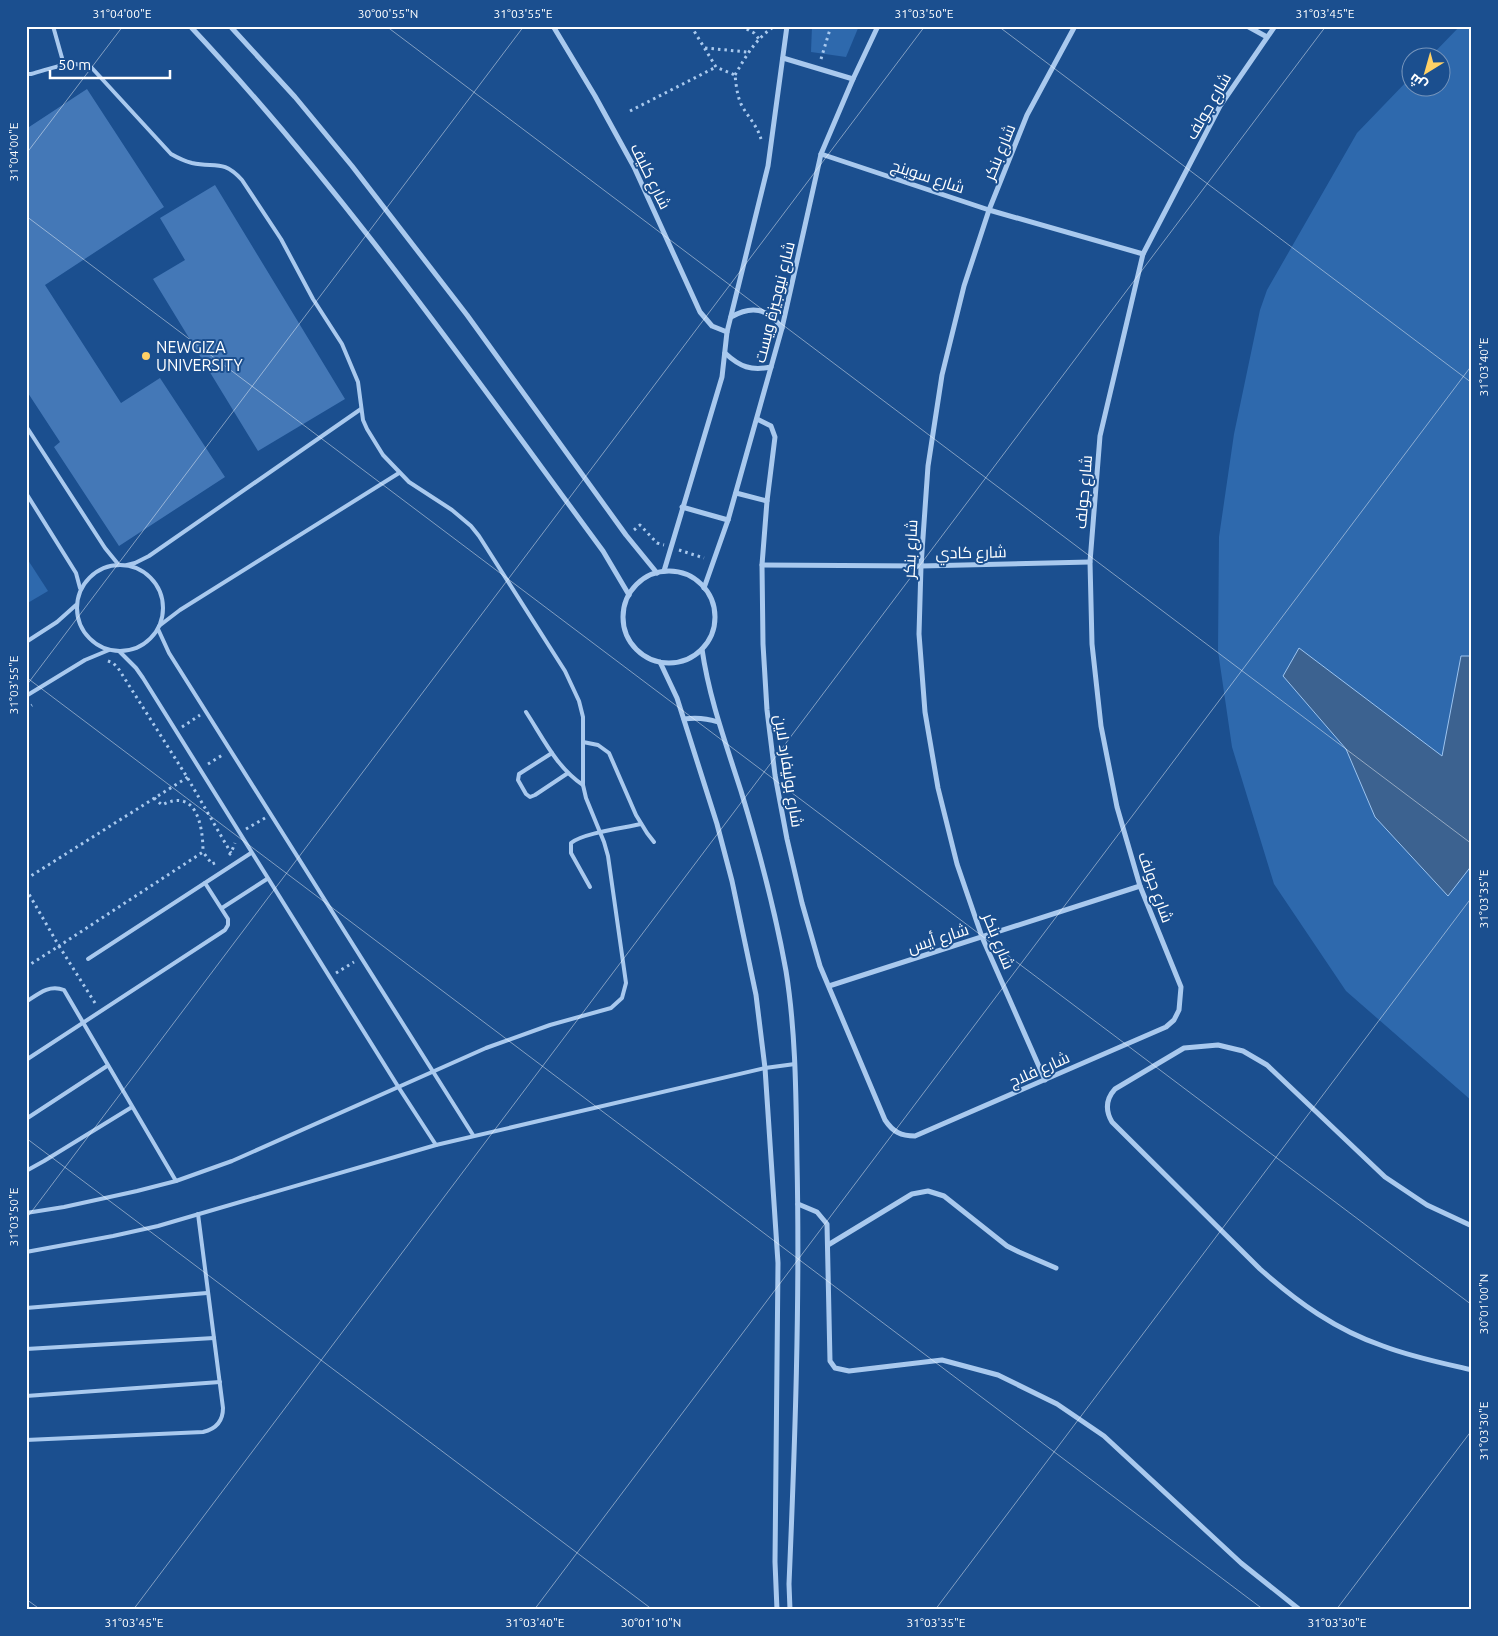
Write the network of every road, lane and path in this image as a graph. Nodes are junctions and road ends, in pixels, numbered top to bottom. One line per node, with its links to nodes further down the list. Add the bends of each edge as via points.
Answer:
1 (53, 26): 19 (lane)
2 (190, 26): 56 (street, via 268,112 376,244 603,551)
3 (230, 26): 44 (street, via 352,166 467,315)
4 (552, 26): 32 (street, شارع كليف, via 634,167 700,312 712,326)
5 (691, 26): 16 (path)
6 (741, 26): 15 (path)
7 (775, 26): 15 (path)
8 (786, 26): 18 (street)
9 (831, 26): 21 (path)
10 (878, 26): 24 (street, شارع نيوجيزة ويست)
11 (1075, 26): 28 (street, شارع بنكر, via 1027,115)
12 (1247, 26): 14 (street)
13 (1275, 26): 14 (street, شارع جولف)
14 (1266, 37): 29 (street, شارع جولف, via 1220,106)
15 (759, 39): 17 (path)
16 (704, 48): 17 (path); 20 (path)
17 (748, 52): 23 (path)
18 (783, 58): 21 (street); 27 (street)
19 (64, 65): 22 (lane); 35 (lane, via 82,63 91,67 171,154 194,164 227,168 242,180 281,239 346,351 358,382)
20 (716, 67): 23 (path); 25 (path)
21 (818, 68): 24 (street)
22 (26, 74)
23 (736, 75): 27 (path, via 741,104 759,131)
24 (853, 79): 26 (street, شارع نيوجيزة ويست)
25 (630, 111)
26 (822, 154): 28 (street, شارع سوينج); 31 (street, شارع نيوجيزة ويست)
27 (768, 166): 30 (street)
28 (989, 210): 29 (street, شارع سوينج); 51 (street, شارع بنكر, via 964,286 942,375 928,466)
29 (1143, 254): 47 (street, شارع جولف, via 1100,436)
30 (731, 317): 31 (street, via 753,309 775,318); 32 (street)
31 (782, 328): 34 (street, شارع نيوجيزة ويست)
32 (727, 332): 33 (street)
33 (725, 353): 34 (street, via 746,367); 42 (street, via 718,389)
34 (771, 367): 36 (street, شارع نيوجيزة ويست)
35 (361, 409): 38 (lane, via 371,437); 49 (lane, via 149,556)
36 (757, 419): 40 (street, شارع نيوجيزة ويست); 41 (street, شارع بوليفارد لاين, via 771,426 776,437)
37 (26, 426): 48 (lane)
38 (399, 473): 58 (lane, via 180,610); 73 (lane, via 461,517 479,536 573,685 583,717)
39 (26, 493): 55 (lane, via 76,572)
40 (736, 493): 41 (street); 43 (street, شارع نيوجيزة ويست)
41 (767, 501): 50 (street, شارع بوليفارد لاين)
42 (682, 508): 43 (street); 45 (street)
43 (728, 520): 46 (street, شارع نيوجيزة ويست)
44 (626, 535): 45 (path, via 640,525 657,543); 53 (street)
45 (671, 548): 46 (path); 52 (street)
46 (714, 562): 54 (street, شارع نيوجيزة ويست)
47 (1090, 562): 51 (street, شارع كادي); 94 (street, شارع جولف, via 1092,644 1101,726 1117,807)
48 (118, 564): 49 (lane); 55 (lane, via 92,574)
49 (126, 565): 58 (lane, via 145,572 158,587 163,606)
50 (762, 565): 51 (street, شارع كادي); 104 (street, شارع بوليفارد لاين, via 763,654 775,775 802,903)
51 (921, 566): 98 (street, شارع بنكر, via 919,634 928,731 957,864)
52 (664, 572): 53 (street); 54 (street, via 690,577)
53 (657, 573): 56 (street, via 636,585)
54 (704, 588): 60 (street, via 714,608 715,619 711,635)
55 (80, 589): 57 (lane)
56 (629, 595): 64 (street, via 623,616 628,636 641,653)
57 (76, 605): 59 (lane); 61 (lane, via 82,630 94,642)
58 (159, 627): 62 (lane, via 146,643); 68 (lane, via 169,653)
59 (26, 642)
60 (702, 649): 64 (street, via 682,661); 71 (street)
61 (110, 650): 62 (lane); 65 (lane, via 80,663)
62 (119, 651): 72 (lane, via 139,673)
63 (106, 661): 78 (path, via 118,668)
64 (660, 662): 70 (street)
65 (26, 696)
66 (34, 704): 67 (path)
67 (26, 709)
68 (206, 711): 72 (path); 74 (lane)
69 (526, 712): 75 (lane)
70 (684, 720): 71 (street, via 695,717); 112 (street, via 732,881 756,995)
71 (718, 722): 110 (street, via 748,815 775,920 786,972)
72 (175, 731): 76 (lane)
73 (584, 742): 79 (lane); 82 (lane, via 598,745 612,758)
74 (231, 750): 76 (path); 81 (lane)
75 (552, 753): 77 (lane); 77 (lane, via 520,774 518,780 526,794 530,797)
76 (199, 769): 78 (path); 84 (lane)
77 (568, 773): 79 (lane)
78 (187, 777): 80 (path); 87 (path)
79 (584, 784): 83 (lane, via 590,811)
80 (154, 798): 86 (path, via 162,806 180,800 193,807 203,836); 91 (path)
81 (271, 814): 84 (path); 100 (lane)
82 (641, 824): 83 (lane); 85 (lane)
83 (600, 833): 95 (lane, via 574,841 570,846); 113 (lane, via 608,856 626,983 622,998 611,1008 518,1036)
84 (239, 834): 87 (path); 88 (lane)
85 (654, 842)
86 (203, 852): 90 (path, via 212,864); 99 (path)
87 (231, 853): 89 (path)
88 (251, 853): 92 (lane); 93 (lane)
89 (225, 857)
90 (219, 861)
91 (26, 879)
92 (267, 879): 97 (lane); 103 (lane)
93 (205, 883): 97 (lane); 101 (lane)
94 (1140, 886): 98 (street, شارع أيس); 105 (street, شارع جولف)
95 (590, 887)
96 (26, 889): 99 (path)
97 (222, 908): 107 (lane, via 228,918 225,930)
98 (982, 937): 104 (street, شارع أيس); 114 (street, شارع بنكر)
99 (59, 946): 102 (path); 107 (path)
100 (362, 957): 103 (path); 113 (lane)
101 (88, 959)
102 (26, 967)
103 (329, 977): 115 (lane)
104 (829, 986): 118 (street, شارع بوليفارد لاين)
105 (1181, 987): 114 (street, شارع فلاج, via 1179,1010 1166,1027)
106 (26, 1002): 108 (lane, via 50,988 64,990)
107 (100, 1012): 108 (lane)
108 (83, 1023): 109 (lane); 111 (lane)
109 (26, 1060)
110 (795, 1064): 112 (lane); 123 (street)
111 (107, 1066): 116 (lane); 117 (lane)
112 (765, 1068): 119 (lane); 138 (street, via 778,1264)
113 (434, 1072): 115 (lane); 119 (lane)
114 (1045, 1080): 118 (street, شارع فلاج, via 915,1136 897,1133)
115 (399, 1088): 120 (lane); 122 (lane, via 232,1162)
116 (132, 1107): 121 (lane); 122 (lane)
117 (26, 1119)
118 (885, 1120)
119 (473, 1135): 120 (lane)
120 (436, 1144): 125 (lane)
121 (26, 1171)
122 (176, 1181): 124 (lane, via 101,1200)
123 (798, 1204): 127 (street, via 823,1218 827,1224); 139 (street, via 798,1357)
124 (26, 1212)
125 (198, 1214): 128 (lane, via 113,1236); 130 (lane)
126 (1472, 1226): 134 (street, via 1427,1205 1385,1177 1267,1065 1243,1051 1218,1045 1184,1048 1115,1088 1108,1099 1108,1116 1116,1126 1290,1295 1331,1322 1382,1346)
127 (828, 1245): 129 (street, via 912,1194 928,1191 944,1196 1007,1246); 140 (street, via 830,1361 835,1368 849,1371 942,1360 998,1375 1057,1404 1104,1436 1241,1563)
128 (26, 1252)
129 (1056, 1268)
130 (207, 1293): 131 (lane); 132 (lane)
131 (26, 1308)
132 (214, 1338): 133 (lane); 135 (lane)
133 (26, 1349)
134 (1472, 1370)
135 (220, 1382): 136 (lane); 137 (lane, via 223,1414 218,1424 209,1430)
136 (26, 1396)
137 (26, 1440)
138 (777, 1610)
139 (790, 1610)
140 (1300, 1610)

